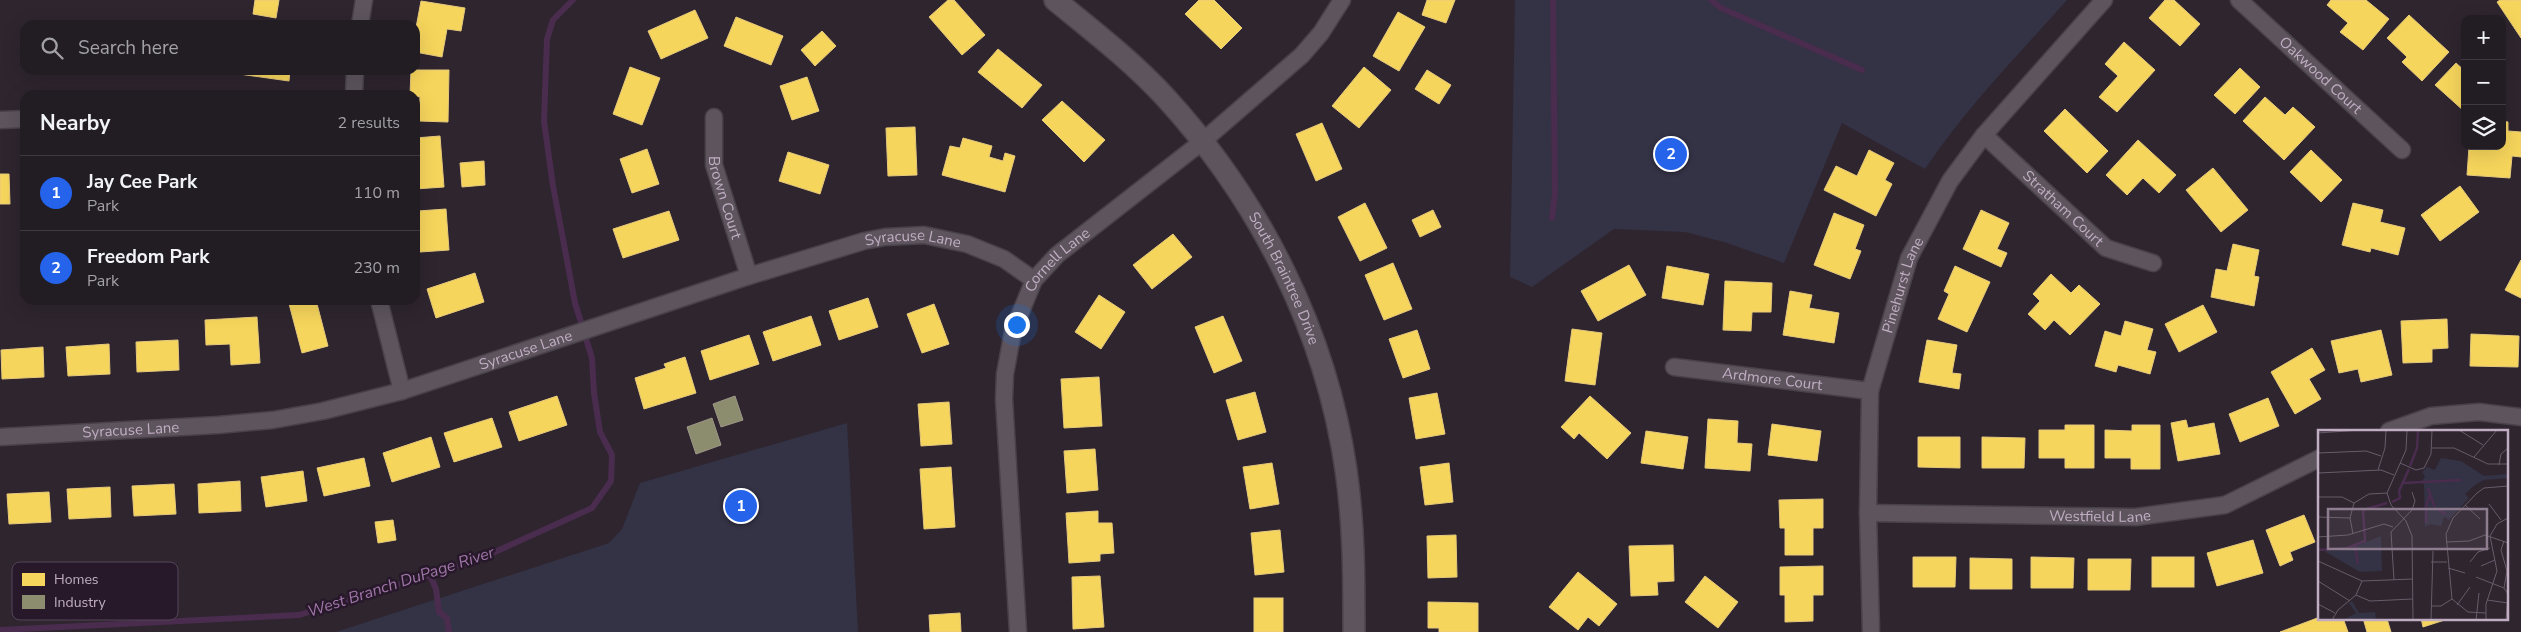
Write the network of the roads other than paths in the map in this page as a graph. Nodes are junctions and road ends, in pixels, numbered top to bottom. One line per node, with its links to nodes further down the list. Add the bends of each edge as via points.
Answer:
1 (364, 0): 6 (street)
2 (1055, 0): 13 (street, South Braintree Drive, via 1140,72)
3 (1342, 0): 13 (street, Cornell Lane, via 1302,55)
4 (2104, 0): 12 (street, Pinehurst Lane)
5 (2240, 0): 14 (street, Oakwood Court)
6 (361, 20)
7 (355, 75): 8 (street)
8 (354, 90)
9 (714, 117): 16 (street, Brown Court, via 714,165)
10 (20, 119): 11 (street)
11 (0, 120)
12 (1984, 135): 15 (street, Stratham Court, via 2106,248); 21 (street, Pinehurst Lane, via 1950,180 1909,258)
13 (1203, 141): 17 (street, Cornell Lane, via 1057,255); 28 (street, South Braintree Drive, via 1262,227 1307,321 1325,374 1339,429 1351,510)
14 (2402, 150)
15 (2152, 263)
16 (749, 276): 17 (street, Syracuse Lane, via 864,241 914,234 946,238 986,250); 20 (street, Syracuse Lane)
17 (1034, 280): 27 (street, Cornell Lane, via 1013,331 1004,374)
18 (380, 305): 20 (street)
19 (1674, 367): 21 (street, Ardmore Court)
20 (402, 391): 24 (street, Syracuse Lane, via 272,420)
21 (1870, 391): 26 (street, Pinehurst Lane)
22 (2521, 417): 23 (street, via 2480,412 2431,416)
23 (2393, 430)
24 (0, 437)
25 (2318, 459): 26 (street, Westfield Lane, via 2225,505 2136,517)
26 (1868, 513): 29 (street, Pinehurst Lane)
27 (1018, 632)
28 (1354, 632)
29 (1871, 632)

